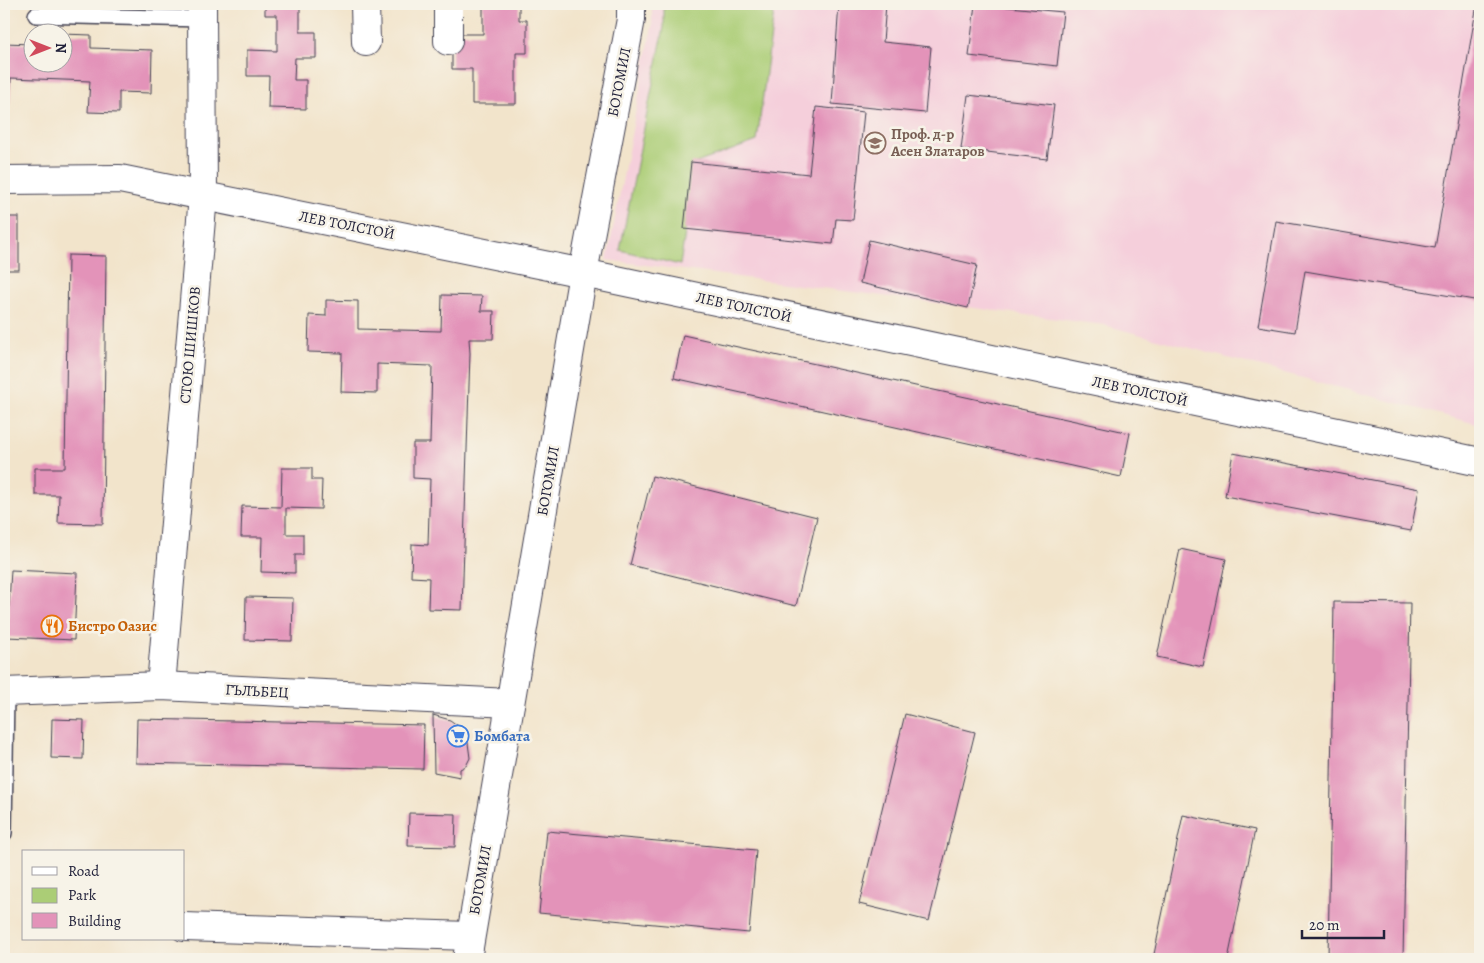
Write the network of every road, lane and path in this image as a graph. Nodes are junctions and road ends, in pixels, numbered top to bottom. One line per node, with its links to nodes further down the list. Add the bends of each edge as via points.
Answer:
1 (365, 4): 7 (street)
2 (448, 4): 6 (street)
3 (631, 4): 10 (street, БОГОМИЛ)
4 (202, 12): 5 (lane); 9 (street, СТОЮ ШИШКОВ)
5 (36, 15)
6 (448, 41)
7 (366, 42)
8 (4, 180): 9 (street, ЛЕВ ТОЛСТОЙ, via 120,179)
9 (203, 196): 10 (street, ЛЕВ ТОЛСТОЙ); 12 (street, СТОЮ ШИШКОВ)
10 (583, 273): 11 (street, ЛЕВ ТОЛСТОЙ); 14 (street, БОГОМИЛ)
11 (1480, 462)
12 (161, 686): 13 (street, ГЪЛЪБЕЦ); 14 (street, ГЪЛЪБЕЦ)
13 (5, 692): 15 (lane)
14 (510, 703): 17 (street, БОГОМИЛ)
15 (4, 833)
16 (185, 927): 17 (street)
17 (469, 948)

